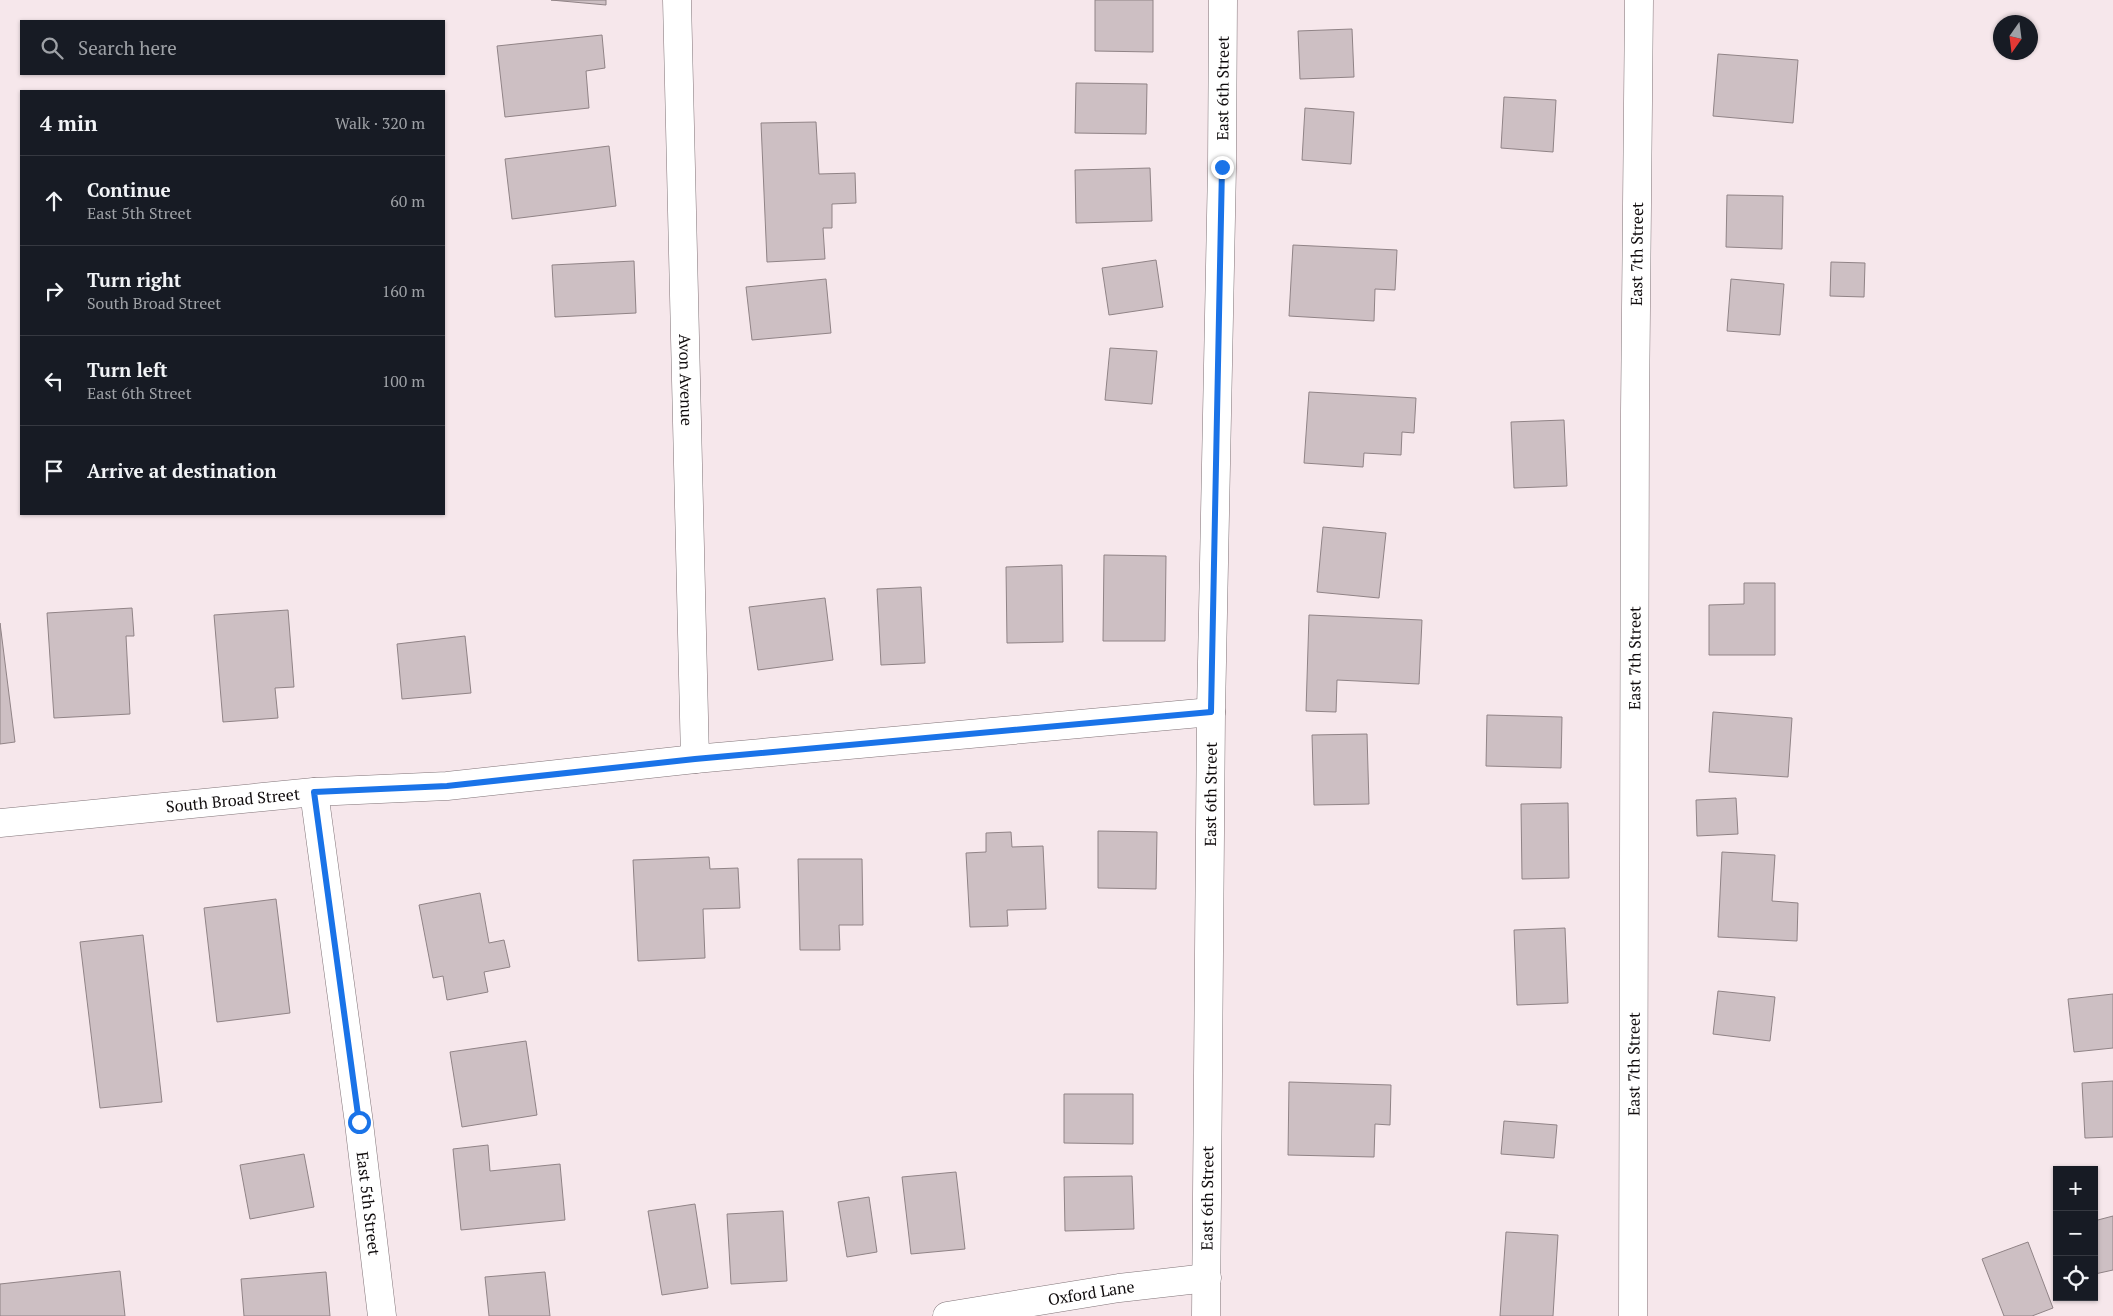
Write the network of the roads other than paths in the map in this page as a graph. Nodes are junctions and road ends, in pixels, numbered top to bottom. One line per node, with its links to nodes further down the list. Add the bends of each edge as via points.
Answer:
1 (677, 0): 5 (street, Avon Avenue)
2 (1223, 0): 4 (street, East 6th Street)
3 (1639, 0): 12 (street, East 7th Street)
4 (1211, 712): 5 (street, South Broad Street); 8 (street, East 6th Street)
5 (695, 759): 6 (street, South Broad Street, via 447,786)
6 (314, 792): 7 (street, South Broad Street); 9 (street, East 5th Street)
7 (0, 823)
8 (1207, 1278): 10 (street, Oxford Lane, via 1119,1288); 11 (street, East 6th Street)
9 (382, 1316)
10 (947, 1316)
11 (1206, 1316)
12 (1633, 1316)

